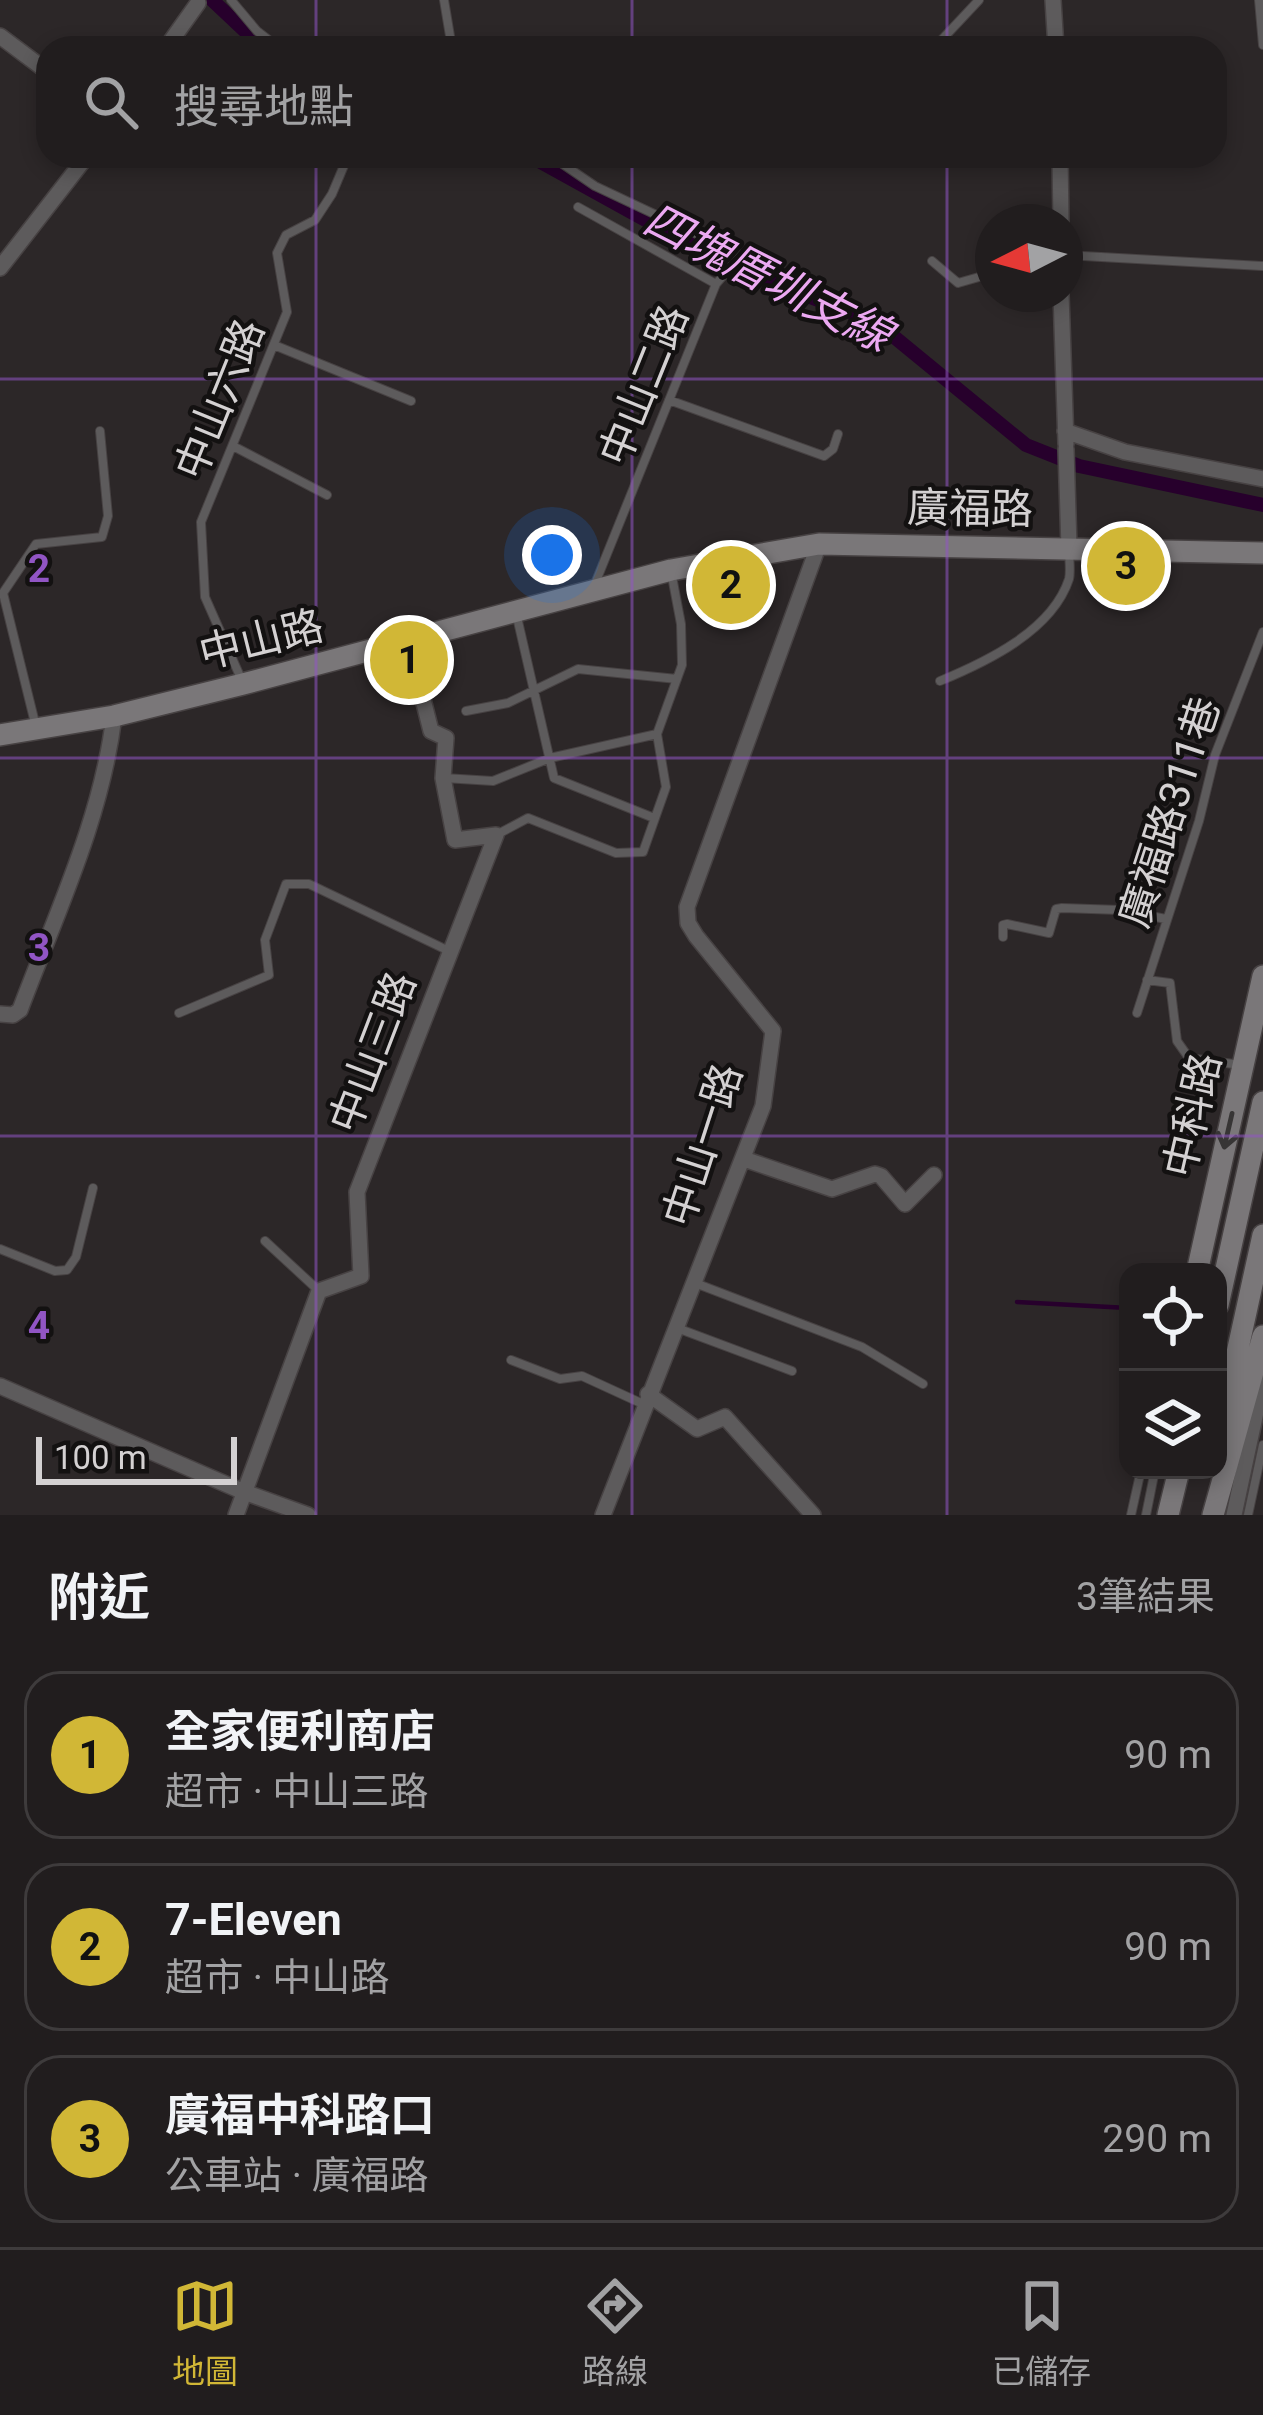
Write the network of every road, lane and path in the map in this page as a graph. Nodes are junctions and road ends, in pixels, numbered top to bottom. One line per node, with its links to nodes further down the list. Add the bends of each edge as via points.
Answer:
1 (231, 0): 9 (lane)
2 (444, 0): 10 (lane)
3 (979, 0): 11 (lane)
4 (1053, 0): 12 (street)
5 (1259, 0): 13 (lane)
6 (199, 2): 8 (street)
7 (0, 36): 14 (street)
8 (175, 36)
9 (263, 36)
10 (450, 36)
11 (945, 36)
12 (1055, 36)
13 (1263, 45)
14 (36, 63)
15 (78, 168): 24 (street)
16 (343, 168): 28 (lane, 中山六路, via 315,220 286,235 277,253 287,312)
17 (568, 168): 26 (lane, via 741,255)
18 (1060, 168): 19 (street)
19 (1061, 204)
20 (578, 207): 26 (lane, 中山二路)
21 (1083, 256): 23 (lane)
22 (932, 261): 25 (lane, via 958,283)
23 (1262, 266)
24 (0, 268)
25 (975, 278)
26 (716, 284): 29 (lane, 中山二路)
27 (1062, 312): 33 (street)
28 (274, 344): 30 (lane); 34 (lane, 中山六路)
29 (669, 400): 32 (lane, via 824,456); 41 (lane, 中山二路)
30 (411, 401)
31 (100, 430): 51 (lane, via 108,516 102,537 36,544 3,593)
32 (838, 434)
33 (1066, 442): 35 (street); 38 (street)
34 (232, 446): 36 (lane); 47 (lane, 中山六路, via 201,523 205,598)
35 (1263, 478)
36 (327, 495)
37 (819, 544): 38 (main road, 廣福路); 40 (main road, 中山路); 68 (street, 中山一路, via 687,907 696,936 773,1031 763,1106)
38 (1069, 548): 39 (main road, 廣福路); 46 (lane, via 1069,579 1048,614)
39 (1263, 553)
40 (671, 570): 41 (main road, 中山路); 45 (lane, via 682,624)
41 (593, 588): 42 (main road, 中山路)
42 (515, 610): 44 (main road, 中山路); 48 (lane)
43 (1263, 632): 58 (lane, 廣福路311巷, via 1215,755)
44 (408, 640): 47 (main road, 中山路); 55 (street, via 431,731 446,738)
45 (677, 679): 48 (lane, via 578,669); 52 (lane)
46 (940, 681)
47 (243, 684): 50 (main road, 中山路)
48 (535, 688): 49 (lane); 54 (lane)
49 (466, 711)
50 (114, 716): 51 (main road, 中山路); 65 (street, via 83,843 20,1010)
51 (36, 728): 53 (main road, 中山路)
52 (657, 734): 54 (lane); 56 (lane, via 666,787)
53 (0, 735)
54 (550, 758): 55 (lane, via 493,781); 56 (lane, via 554,778)
55 (443, 778): 57 (street, via 455,840)
56 (655, 818): 57 (lane, via 643,852 616,854 528,818)
57 (496, 835): 60 (street, 中山三路)
58 (1166, 919): 59 (lane, via 1062,908 1049,933 1007,924); 62 (lane, 廣福路311巷)
59 (1003, 937)
60 (450, 952): 63 (lane, via 309,884 286,884 266,940 269,975); 77 (street, 中山三路, via 357,1192 361,1276)
61 (1263, 976): 66 (main road, 中科路)
62 (1147, 980): 64 (lane, 廣福路311巷); 66 (lane, via 1170,983 1178,1041 1189,1058)
63 (179, 1013)
64 (1137, 1013)
65 (0, 1014)
66 (1243, 1065): 74 (main road, 中科路, one-way to 74)
67 (1263, 1102): 75 (main road, 中科路)
68 (744, 1159): 69 (street, via 832,1189 875,1174 905,1204); 76 (street, 中山一路)
69 (934, 1174)
70 (93, 1188): 73 (lane, via 67,1270)
71 (1263, 1235): 85 (main road)
72 (265, 1240): 77 (lane)
73 (0, 1250)
74 (1199, 1263)
75 (1227, 1264)
76 (692, 1282): 78 (street, 中山一路); 83 (lane, via 862,1347)
77 (319, 1291): 93 (street)
78 (677, 1328): 81 (lane); 86 (street, 中山一路)
79 (1263, 1336): 102 (main road)
80 (512, 1360): 86 (lane)
81 (792, 1371)
82 (1263, 1379): 103 (street)
83 (923, 1384)
84 (0, 1386): 93 (street)
85 (1227, 1398)
86 (645, 1399): 96 (street, 中山一路); 97 (street, via 697,1429 725,1417)
87 (1263, 1445): 104 (lane)
88 (1139, 1479): 98 (lane)
89 (1153, 1479): 99 (lane)
90 (1167, 1479): 100 (main road)
91 (1176, 1479): 100 (main road)
92 (1209, 1479): 101 (main road)
93 (244, 1492): 94 (street); 95 (street)
94 (236, 1515)
95 (308, 1515)
96 (603, 1515)
97 (813, 1515)
98 (1131, 1515)
99 (1146, 1515)
100 (1165, 1515)
101 (1202, 1515)
102 (1213, 1515)
103 (1234, 1515)
104 (1248, 1515)

